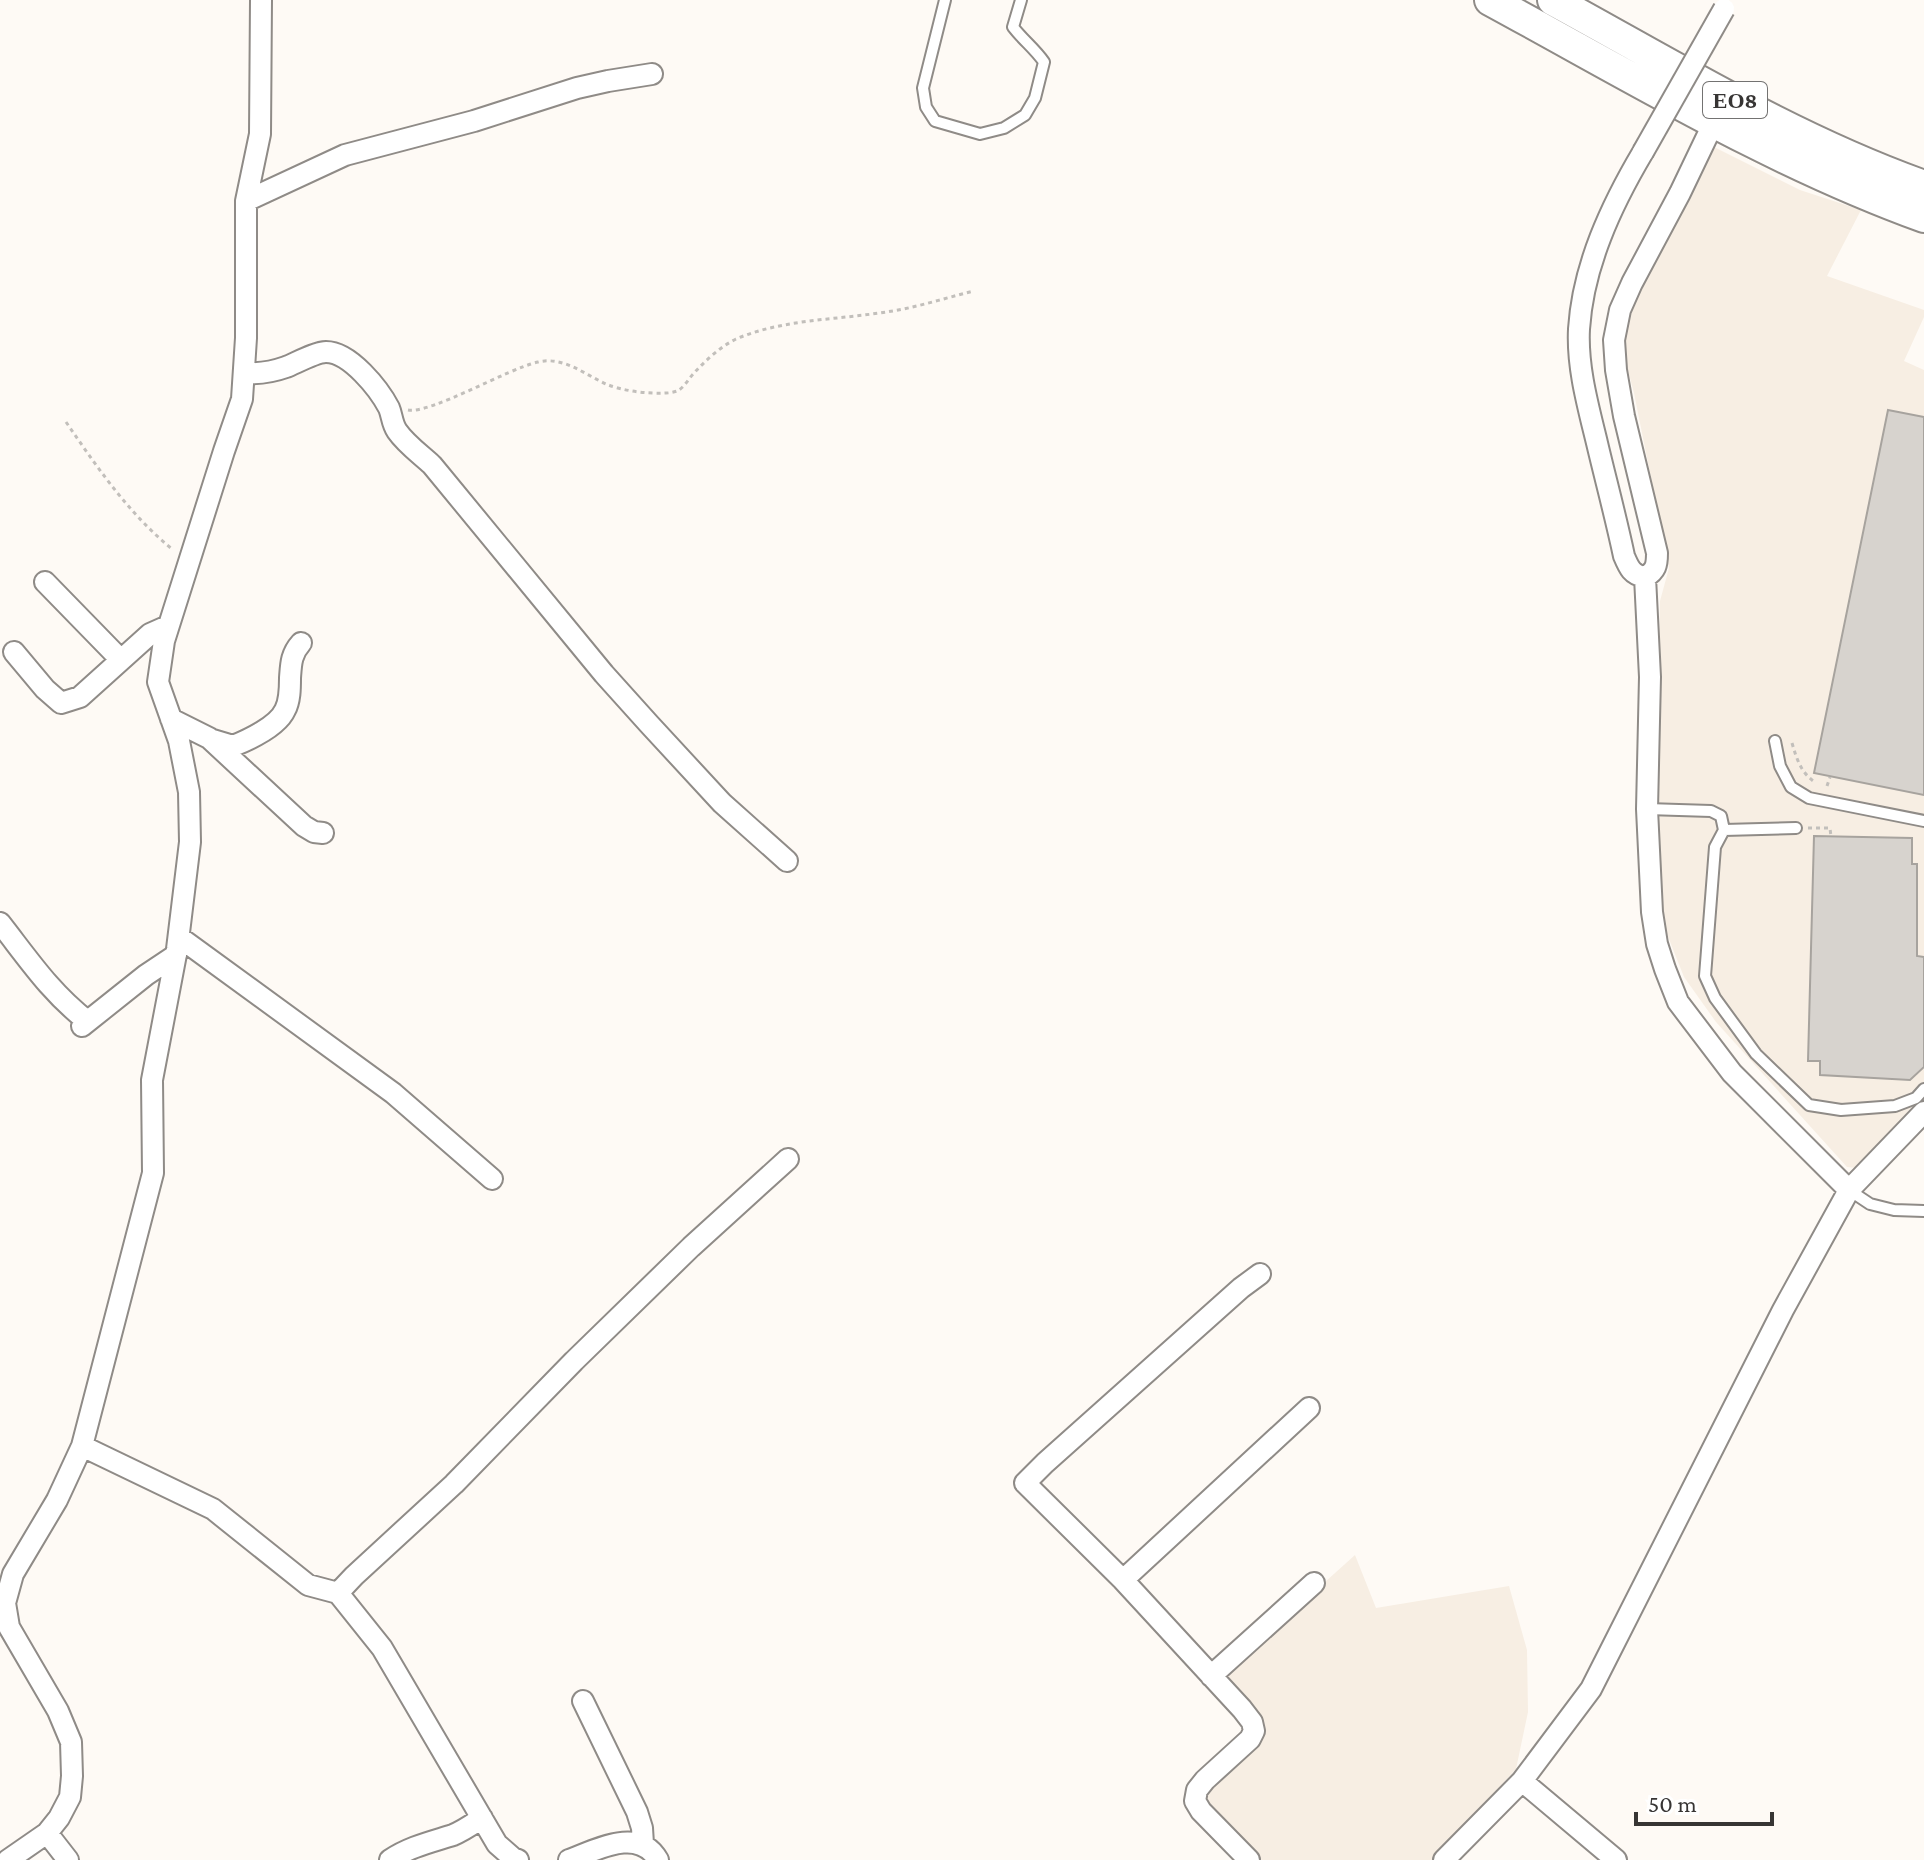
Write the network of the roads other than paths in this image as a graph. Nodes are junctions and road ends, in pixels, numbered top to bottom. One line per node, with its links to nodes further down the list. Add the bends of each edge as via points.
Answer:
1 (261, 0): 10 (street, via 260,134)
2 (945, 0): 3 (lane, via 923,88 926,107 935,121 980,134 1025,115 1035,98 1044,62 1013,27)
3 (1021, 0)
4 (1490, 0): 8 (main road, ΕΟ8)
5 (1553, 0): 9 (main road, ΕΟ8, via 1752,109 1840,153)
6 (1727, 4): 13 (street, bridge, via 1622,188 1584,294 1579,329 1590,413 1624,556 1629,568)
7 (652, 74): 10 (street, via 577,88 345,155)
8 (1714, 122): 11 (main road, ΕΟ8, via 1831,180); 13 (street, via 1632,283 1614,340 1624,416 1657,553 1657,565)
9 (1924, 186)
10 (246, 201): 12 (street)
11 (1924, 217)
12 (244, 373): 15 (street, via 242,399); 27 (street, via 282,369 326,352 358,368 380,393 401,436 432,465 604,674 722,803)
13 (1645, 577): 22 (street, via 1650,677)
14 (45, 582): 18 (street)
15 (168, 626): 18 (street, via 150,634); 19 (street, via 158,682)
16 (301, 643): 20 (street, via 291,656 285,712 233,746)
17 (14, 652): 18 (street, via 61,703 80,697)
18 (121, 660)
19 (171, 719): 20 (street); 29 (street, via 189,792 190,842)
20 (209, 738): 26 (street, via 304,826)
21 (1775, 741): 23 (lane, via 1791,787 1809,798)
22 (1647, 809): 25 (lane, via 1711,811 1721,816); 34 (street, via 1657,944 1678,1002 1732,1073)
23 (1924, 821)
24 (1796, 828): 25 (lane)
25 (1724, 830): 30 (lane, via 1715,847 1705,976 1756,1054 1809,1105 1841,1110 1895,1106)
26 (323, 833)
27 (787, 861)
28 (0, 923): 29 (street, via 85,1024)
29 (178, 946): 33 (street, via 393,1093); 38 (street, via 152,1080 153,1173)
30 (1924, 1089)
31 (1924, 1112): 34 (street)
32 (788, 1159): 41 (street)
33 (492, 1179)
34 (1849, 1190): 35 (lane, via 1870,1204); 45 (street, via 1591,1689)
35 (1924, 1211)
36 (1260, 1274): 39 (street, via 1025,1483)
37 (1309, 1408): 39 (street)
38 (82, 1446): 41 (street, via 213,1509 308,1585); 42 (street, via 13,1574)
39 (1123, 1580): 43 (street)
40 (1314, 1583): 43 (street)
41 (338, 1593): 46 (street, via 382,1648)
42 (5, 1627): 47 (street, via 52,1699 71,1742 70,1797)
43 (1211, 1676): 55 (street, via 1242,1709 1254,1731 1205,1780 1195,1801)
44 (583, 1701): 48 (street, via 637,1812)
45 (1522, 1781): 56 (street); 57 (street)
46 (482, 1818): 51 (street); 52 (street, via 497,1844)
47 (47, 1833): 49 (street); 50 (street)
48 (643, 1844): 53 (street, via 615,1844); 54 (street)
49 (8, 1860)
50 (68, 1860)
51 (390, 1860)
52 (518, 1860)
53 (569, 1860)
54 (658, 1860)
55 (1249, 1860)
56 (1444, 1860)
57 (1616, 1860)

